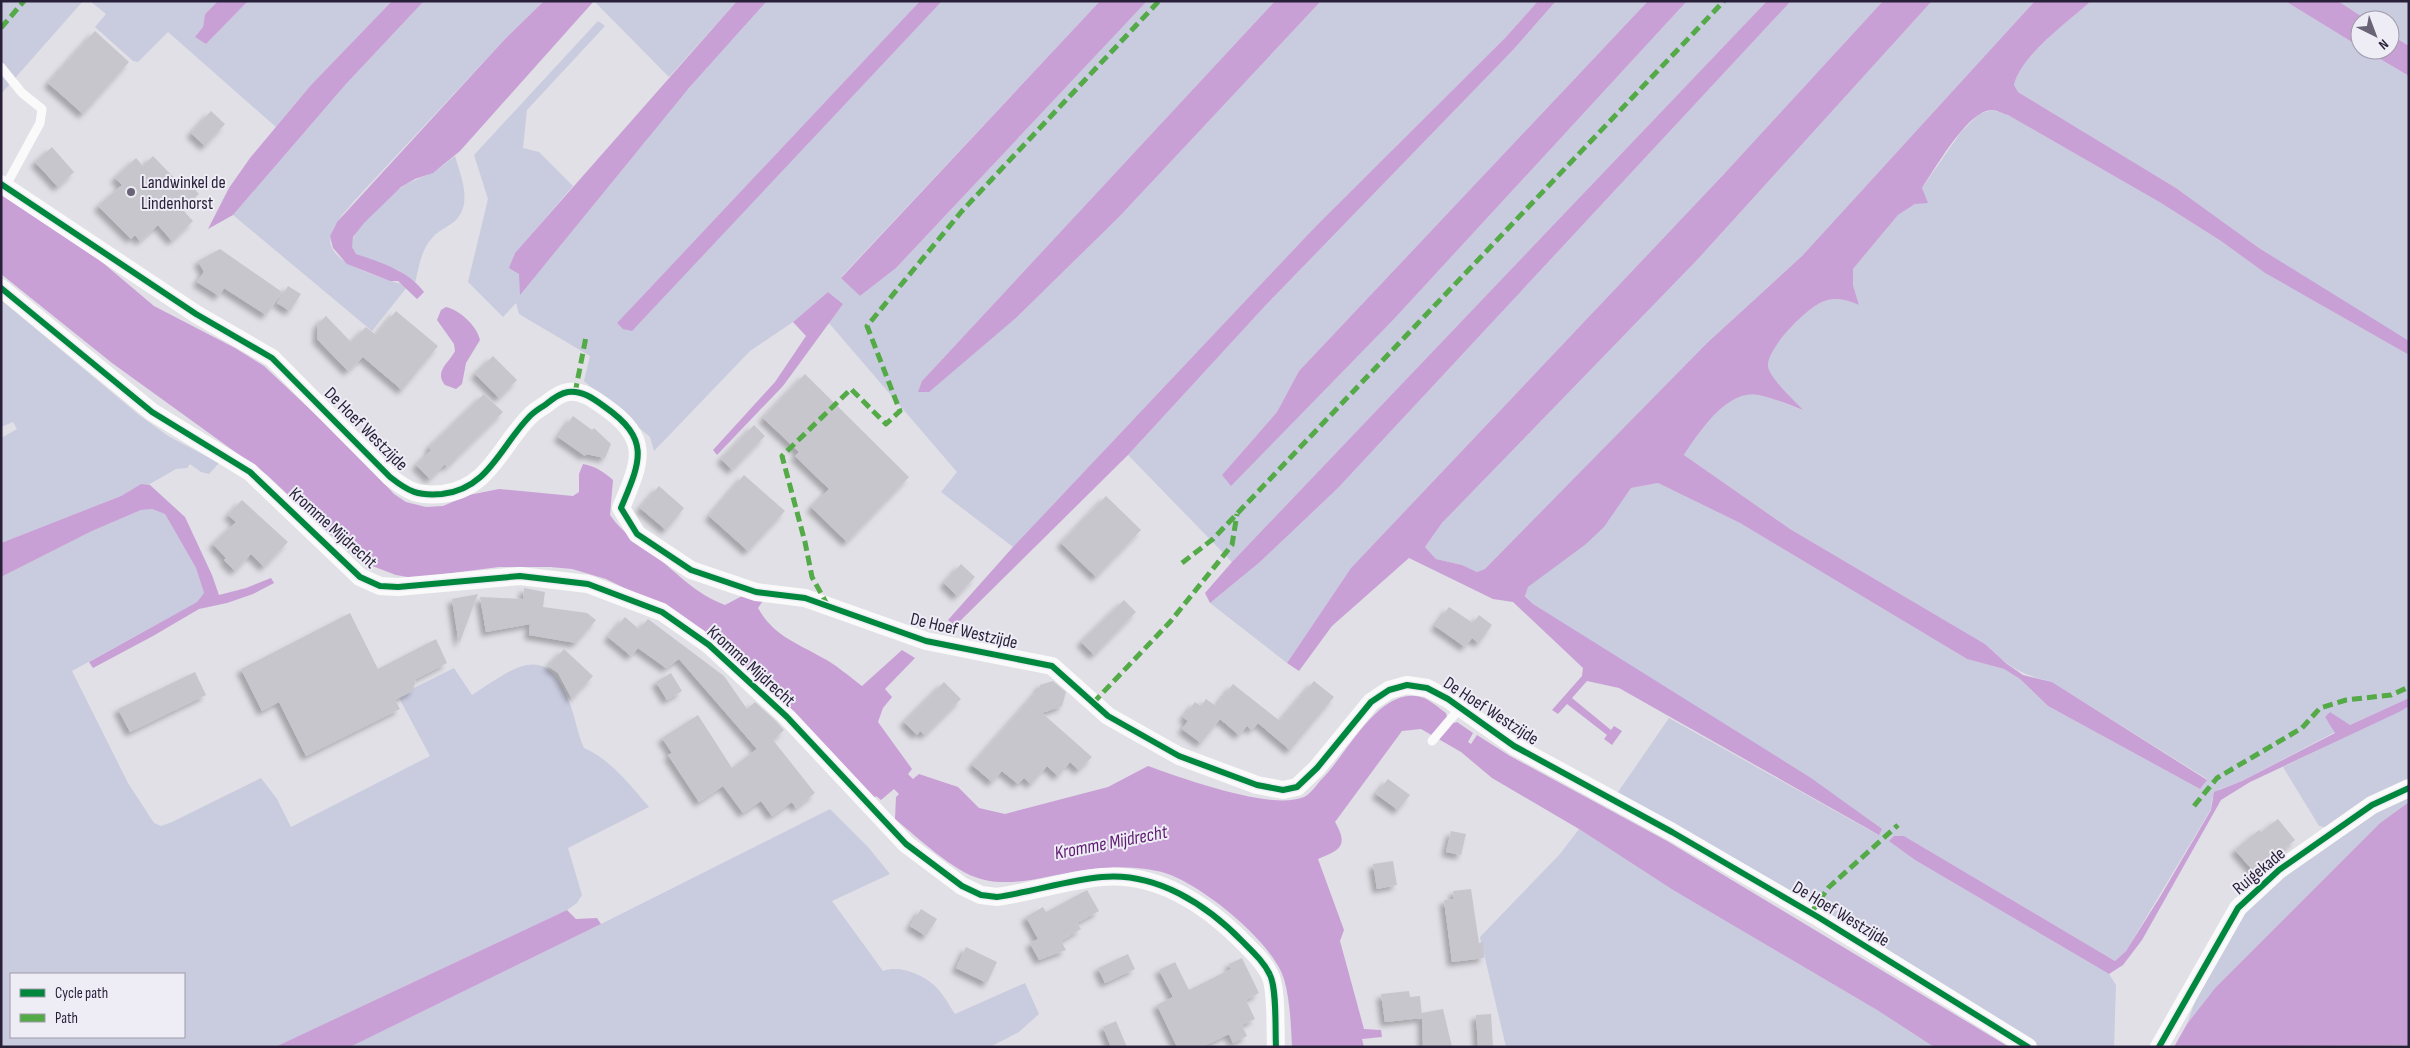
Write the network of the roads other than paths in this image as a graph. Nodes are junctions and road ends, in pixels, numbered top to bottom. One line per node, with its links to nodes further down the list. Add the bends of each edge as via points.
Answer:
1 (1, 67): 2 (lane, via 22,93 42,109 40,123)
2 (3, 185): 4 (street, De Hoef Westzijde, via 196,314 272,358 390,477 408,491 428,495 470,485 496,462 529,416 551,399 567,392 582,393 591,396 628,426 639,446 636,471 621,508 637,534 691,570 756,592 805,598 926,641 1052,666 1108,716 1179,756 1257,785 1283,790 1297,787 1317,768 1371,702 1389,690 1407,685 1427,688)
3 (1, 288): 7 (street, Kromme Mijdrecht, via 152,412 250,472 360,577 380,586 398,587 520,576 588,584 662,612 708,645 786,717 906,844 962,886 982,895 997,896 1103,877 1125,877 1176,891 1219,920 1260,959 1271,975)
4 (1456, 714): 5 (lane, De Hoef Westzijde); 8 (street, De Hoef Westzijde, via 1818,917)
5 (1432, 741)
6 (2409, 788): 9 (street, Ruigekade, via 2372,805 2279,870 2238,908)
7 (1276, 1047)
8 (2028, 1047)
9 (2159, 1047)

